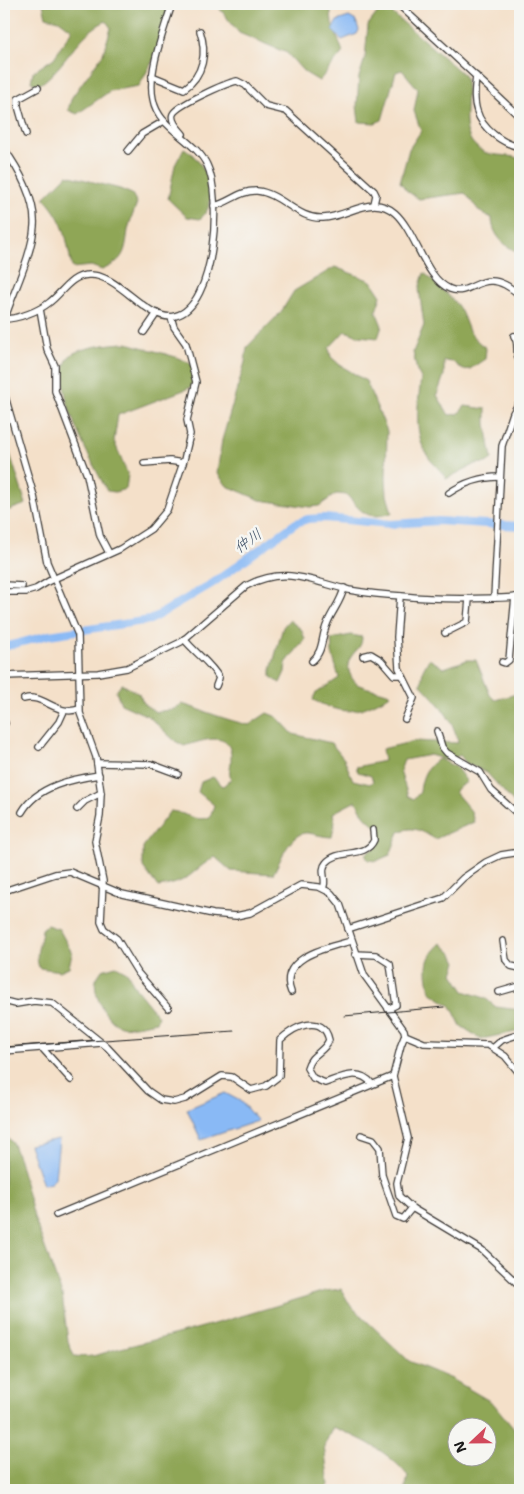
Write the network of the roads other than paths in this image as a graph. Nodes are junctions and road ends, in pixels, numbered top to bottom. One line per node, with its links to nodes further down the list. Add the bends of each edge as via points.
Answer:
1 (172, 4): 4 (street)
2 (398, 4): 5 (street)
3 (200, 31): 4 (street, via 204,55 196,80 184,89)
4 (152, 76): 8 (street, via 153,101)
5 (476, 76): 7 (street); 11 (street, via 475,100 479,117 504,142)
6 (38, 88): 9 (street, via 18,99)
7 (520, 117)
8 (164, 121): 13 (street, via 142,134); 15 (street, via 207,163)
9 (26, 134)
10 (184, 134): 14 (street, via 173,121 176,110 236,81 245,85 266,106 286,111 322,142 374,191)
11 (520, 147)
12 (4, 149): 20 (street, via 29,197 34,224)
13 (128, 151)
14 (374, 204): 15 (street, via 320,219 255,191); 16 (street, via 387,208 400,219 423,259 442,284 450,289 460,291 488,280 502,283)
15 (214, 206): 19 (street, via 211,260 206,279 187,310)
16 (520, 295)
17 (40, 309): 18 (street, via 69,282 91,274 104,278); 20 (street); 30 (street, via 47,349 54,366 55,391 87,475 100,536)
18 (157, 313): 19 (street); 21 (street)
19 (171, 317): 27 (street, via 186,344 196,382 187,420 190,434)
20 (4, 320)
21 (144, 332)
22 (514, 336): 23 (street)
23 (520, 362)
24 (4, 393): 31 (street)
25 (520, 401): 28 (street, via 504,434)
26 (144, 463): 27 (street)
27 (183, 463): 30 (street, via 167,510 157,524 130,544)
28 (500, 477): 29 (street, via 466,483); 38 (street)
29 (449, 493)
30 (109, 553): 31 (street)
31 (54, 579): 35 (street, via 26,592); 45 (street, via 78,635)
32 (4, 586): 33 (street)
33 (22, 586)
34 (344, 588): 36 (street); 41 (street, via 297,576 265,578 246,586); 43 (street, via 343,596 327,624 323,644)
35 (4, 592)
36 (400, 596): 39 (street); 46 (street, via 397,637)
37 (518, 597): 38 (street); 44 (street, via 508,660 507,663)
38 (494, 598): 39 (street)
39 (469, 599): 40 (street, via 465,624)
40 (445, 634)
41 (184, 639): 45 (street, via 127,668); 48 (street, via 215,671 219,678)
42 (363, 656): 46 (street, via 372,654 394,675)
43 (312, 661)
44 (502, 662)
45 (77, 674): 47 (street); 50 (street)
46 (402, 675): 52 (street, via 414,698)
47 (4, 676)
48 (216, 686)
49 (24, 699): 51 (street, via 30,698)
50 (79, 709): 51 (street); 55 (street)
51 (64, 711): 54 (street)
52 (405, 719)
53 (437, 731): 61 (street, via 442,748 480,772 491,790)
54 (39, 747)
55 (97, 764): 56 (street, via 151,764); 57 (street)
56 (178, 774)
57 (99, 775): 58 (street); 60 (street, via 69,780 36,795)
58 (101, 793): 59 (street); 64 (street, via 95,841)
59 (77, 809)
60 (22, 812)
61 (520, 816)
62 (373, 830): 65 (street, via 374,840 366,849 326,863)
63 (520, 852): 67 (street, via 486,862 443,898)
64 (103, 886): 65 (street, via 144,899 236,916 258,909 301,885); 66 (street, via 79,874 64,872); 76 (street, via 102,926 117,939 138,972)
65 (323, 888): 67 (street, via 340,904)
66 (4, 891)
67 (348, 930): 68 (street)
68 (351, 941): 70 (street); 73 (street, via 303,957 290,975)
69 (502, 941): 71 (street, via 506,960 511,966)
70 (355, 954): 77 (street, via 368,984); 77 (street, via 376,955 390,964 397,1002)
71 (520, 968)
72 (520, 986): 74 (street)
73 (291, 992)
74 (499, 992)
75 (4, 1001): 80 (street, via 52,1003)
76 (168, 1008)
77 (388, 1009): 79 (street)
78 (520, 1034): 81 (street, via 502,1040)
79 (405, 1035): 81 (street, via 424,1043); 85 (street)
80 (101, 1043): 82 (street); 87 (street, via 154,1097 174,1102 185,1100 222,1076 232,1077 250,1090 266,1086 279,1076 280,1040 312,1023 328,1034 330,1040 309,1061 307,1068 313,1078 325,1082 351,1075 365,1077)
81 (494, 1047): 84 (street)
82 (42, 1048): 83 (street); 86 (street)
83 (4, 1052)
84 (520, 1074)
85 (394, 1076): 87 (street); 89 (street, via 408,1138 396,1190)
86 (70, 1080)
87 (372, 1084): 90 (street)
88 (361, 1135): 89 (street, via 373,1139 380,1148 382,1175 396,1216 403,1219)
89 (412, 1208): 91 (street, via 482,1250)
90 (56, 1215)
91 (520, 1286)

